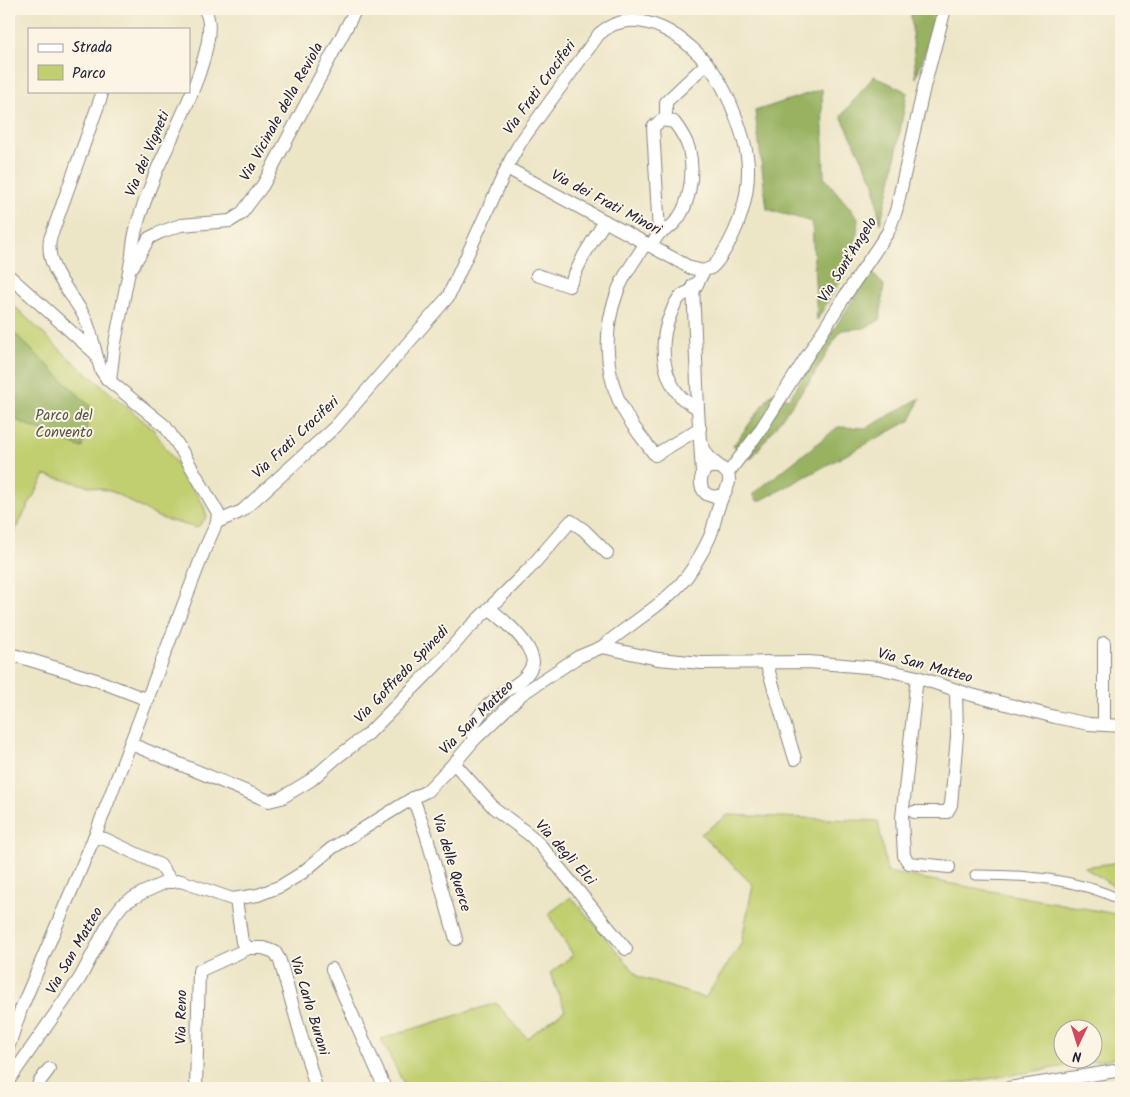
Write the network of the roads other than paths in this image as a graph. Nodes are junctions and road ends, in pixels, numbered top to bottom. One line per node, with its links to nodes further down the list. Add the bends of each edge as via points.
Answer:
1 (204, 9): 11 (street, Via dei Vigneti, via 209,28 207,49 143,208)
2 (356, 9): 14 (street, Via Vicinale della Reviola, via 263,185 241,214 230,221 181,225 150,238)
3 (945, 9): 23 (street, Via Sant'Angelo, via 896,211 888,232 759,432)
4 (707, 63): 6 (street, via 666,102); 7 (street, Via Frati Crociferi, via 682,39 660,24 632,18 612,23 599,34 546,106); 13 (street, Via Frati Crociferi, via 718,78 743,136 748,166 745,202 735,232 722,255)
5 (101, 97): 18 (street, via 50,239 49,253 52,266 85,319)
6 (666, 120): 9 (street, via 653,127); 9 (street, via 674,122 689,148 691,186 679,216 670,228)
7 (507, 168): 8 (street, Via dei Frati Minori); 27 (street, Via Frati Crociferi, via 448,297 336,426 242,511)
8 (605, 221): 10 (street, Via dei Frati Minori); 15 (street, via 569,286)
9 (659, 232): 10 (street)
10 (649, 245): 12 (street, Via dei Frati Minori); 21 (street, via 624,277 611,310 608,344 611,379 627,416 655,455)
11 (132, 256): 14 (street, Via Vicinale della Reviola)
12 (691, 268): 13 (street, Via dei Frati Minori); 17 (street)
13 (704, 271): 17 (street, Via Frati Crociferi)
14 (130, 273): 19 (street, Via Vicinale della Reviola)
15 (537, 275)
16 (9, 276): 18 (street)
17 (693, 292): 20 (street); 20 (street, via 679,298 665,326 664,360 676,390)
18 (96, 354): 19 (street, via 101,370)
19 (110, 381): 27 (street, via 169,432 218,513)
20 (698, 409): 21 (street)
21 (700, 428): 22 (street)
22 (701, 442): 23 (street, via 710,458); 24 (street)
23 (724, 470): 24 (street, via 708,467); 26 (street, Via Sant'Angelo, via 729,484)
24 (702, 473): 25 (street)
25 (706, 494): 26 (street, via 715,497); 28 (street)
26 (724, 494): 28 (street, Via Sant'Angelo, via 715,512)
27 (217, 522): 37 (street)
28 (712, 531): 32 (street, Via Sant'Angelo, via 691,570 674,590)
29 (607, 553): 30 (street, Via Goffredo Spinedi, via 571,521)
30 (489, 608): 40 (street, via 530,650 534,662 528,674 494,700 476,720 471,728); 41 (street, Via Goffredo Spinedi, via 368,734 311,780 281,798 269,801)
31 (1104, 643): 38 (street)
32 (602, 647): 34 (street, Via San Matteo, via 678,661); 40 (street, Via San Matteo, via 578,657 530,687)
33 (9, 655): 37 (street, via 96,680)
34 (766, 662): 35 (street, Via San Matteo, via 848,664); 42 (street)
35 (917, 677): 36 (street, Via San Matteo); 47 (street, via 902,818 904,856 909,863)
36 (956, 690): 38 (street, Via San Matteo, via 1055,717); 45 (street, via 957,736 951,805 947,812)
37 (148, 700): 41 (street)
38 (1104, 725): 39 (street, Via San Matteo)
39 (1121, 726)
40 (474, 740): 43 (street, Via San Matteo)
41 (131, 744): 46 (street)
42 (795, 759)
43 (454, 763): 44 (street, Via San Matteo, via 427,791); 54 (street, Via degli Elci, via 494,808 542,847)
44 (413, 798): 50 (street, Via San Matteo, via 332,848 282,886 258,895); 52 (street, Via delle Querce)
45 (914, 812)
46 (95, 835): 49 (street, via 160,865); 56 (street)
47 (949, 867)
48 (975, 875): 51 (street, via 1056,880)
49 (172, 882): 50 (street, Via San Matteo); 59 (street, Via San Matteo, via 123,904 110,921 80,978)
50 (236, 898): 53 (street, via 242,942)
51 (1121, 900)
52 (456, 939)
53 (249, 948): 61 (street, Via Reno, via 199,971); 62 (street, Via Carlo Burani, via 275,952 280,962)
54 (626, 949)
55 (332, 969): 63 (street)
56 (9, 1045)
57 (49, 1069): 60 (street)
58 (1121, 1070): 64 (street)
59 (9, 1080)
60 (37, 1088)
61 (196, 1088)
62 (316, 1088)
63 (385, 1088)
64 (1009, 1088)

